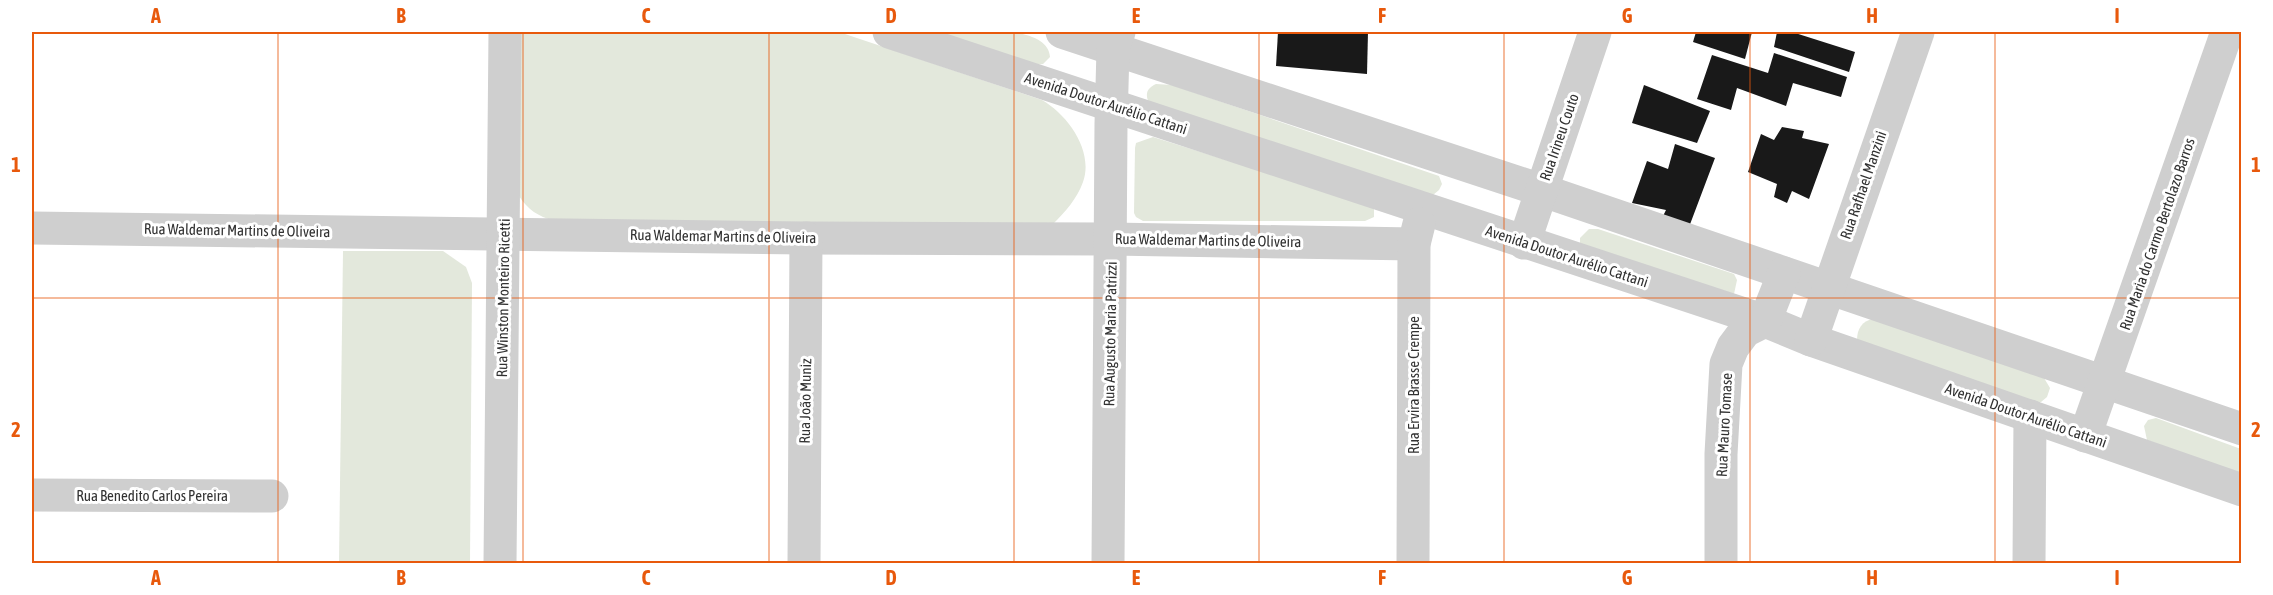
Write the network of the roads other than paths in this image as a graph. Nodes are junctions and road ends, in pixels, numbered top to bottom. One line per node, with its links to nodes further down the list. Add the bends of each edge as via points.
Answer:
1 (505, 32): 12 (street, Rua Winston Monteiro Ricetti)
2 (889, 32): 8 (street, Avenida Doutor Aurélio Cattani)
3 (1062, 32): 7 (street)
4 (1595, 32): 9 (street, Rua Irineu Couto)
5 (1917, 32): 18 (street, Rua Rafhael Manzini)
6 (2227, 32): 21 (street, Rua Maria do Carmo Bertolazo Barros)
7 (1116, 40): 8 (street, Rua Augusto Maria Patrizzi); 9 (street)
8 (1112, 105): 10 (street, Avenida Doutor Aurélio Cattani); 14 (street, Rua Augusto Maria Patrizzi)
9 (1541, 190): 15 (street, Rua Irineu Couto); 17 (street)
10 (1424, 207): 15 (street, Avenida Doutor Aurélio Cattani); 16 (street, Rua Ervira Brasse Crempe)
11 (32, 228): 12 (street, Rua Waldemar Martins de Oliveira)
12 (504, 233): 13 (street, Rua Waldemar Martins de Oliveira); 28 (street, Rua Winston Monteiro Ricetti)
13 (806, 238): 14 (street, Rua Waldemar Martins de Oliveira); 29 (street, Rua João Muniz)
14 (1111, 239): 16 (street, Rua Waldemar Martins de Oliveira); 30 (street, Rua Augusto Maria Patrizzi)
15 (1524, 243): 19 (street, Avenida Doutor Aurélio Cattani)
16 (1414, 244): 31 (street, Rua Ervira Brasse Crempe)
17 (1784, 273): 18 (street); 19 (street)
18 (1827, 289): 20 (street, Rua Rafhael Manzini); 21 (street)
19 (1765, 321): 20 (street, Avenida Doutor Aurélio Cattani); 32 (street, Rua Mauro Tomase, via 1745,331 1726,364)
20 (1811, 339): 22 (street, Avenida Doutor Aurélio Cattani)
21 (2105, 382): 23 (street); 24 (street, Rua Maria do Carmo Bertolazo Barros)
22 (2030, 417): 24 (street, Avenida Doutor Aurélio Cattani); 33 (street)
23 (2241, 429)
24 (2085, 436): 25 (street, Avenida Doutor Aurélio Cattani)
25 (2241, 490)
26 (32, 495): 27 (street, Rua Benedito Carlos Pereira)
27 (272, 496)
28 (500, 564)
29 (804, 564)
30 (1108, 564)
31 (1413, 564)
32 (1721, 564)
33 (2029, 564)

